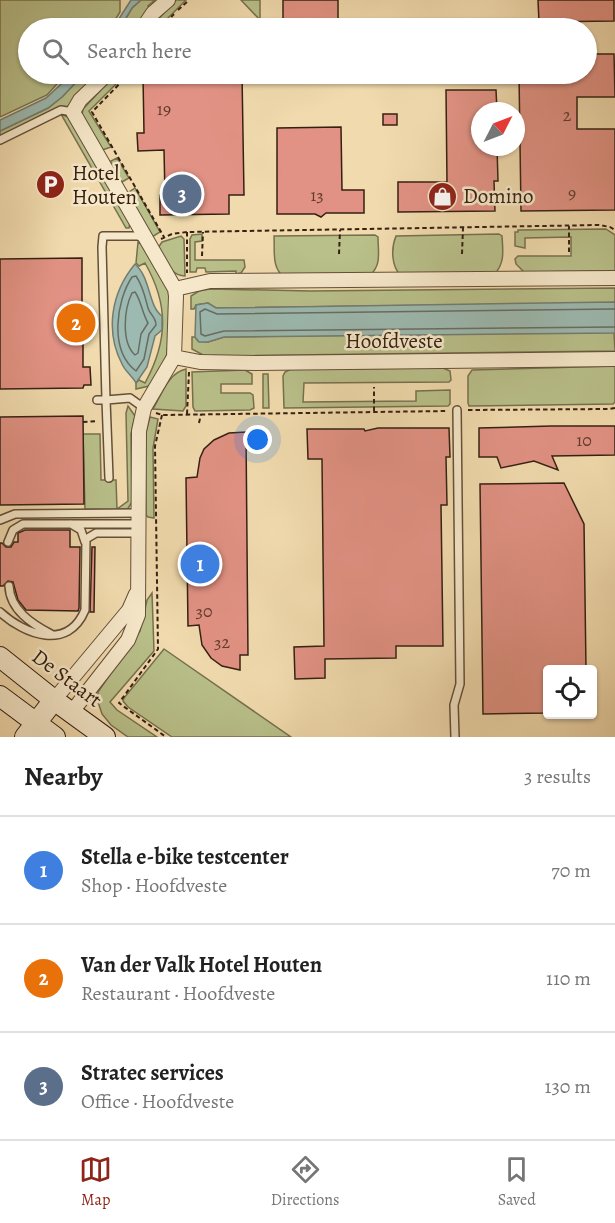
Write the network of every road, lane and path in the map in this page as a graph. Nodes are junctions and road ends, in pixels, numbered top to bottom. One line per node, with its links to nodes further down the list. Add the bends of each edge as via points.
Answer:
1 (168, 0): 3 (street)
2 (189, 0): 4 (path)
3 (150, 18)
4 (171, 18)
5 (96, 84): 7 (street)
6 (119, 84): 14 (path, via 92,112)
7 (73, 112): 8 (lane, via 61,110); 15 (street)
8 (0, 140)
9 (569, 226): 10 (path); 12 (path, via 599,225); 16 (path)
10 (462, 228): 11 (path); 18 (path)
11 (340, 230): 13 (path); 17 (path)
12 (615, 230)
13 (203, 232): 14 (path); 19 (path)
14 (164, 237): 15 (path)
15 (147, 240): 21 (street); 26 (lane, via 138,236 100,235)
16 (569, 252)
17 (339, 254)
18 (462, 254)
19 (202, 256)
20 (615, 278): 21 (street, via 210,281)
21 (175, 289): 22 (street)
22 (174, 357): 23 (street, Hoofdveste, via 200,363); 27 (street)
23 (615, 359)
24 (374, 387): 30 (path)
25 (97, 400): 26 (lane); 32 (path, via 97,422)
26 (106, 400): 27 (lane, via 130,398); 34 (lane)
27 (144, 408): 37 (street, via 138,444)
28 (615, 408): 29 (path)
29 (457, 410): 30 (path); 52 (lane, via 460,684 454,705)
30 (374, 412): 31 (path)
31 (201, 414): 33 (path); 51 (path, via 162,415 155,446 158,649 119,702)
32 (83, 422)
33 (199, 423)
34 (109, 478)
35 (0, 520): 37 (lane, via 15,514)
36 (69, 523): 37 (lane); 38 (lane, via 19,525 10,533); 39 (lane, via 81,530)
37 (139, 524): 39 (lane, via 96,533); 40 (street)
38 (8, 542)
39 (85, 542): 43 (lane, via 85,610 74,626)
40 (140, 574): 46 (street, via 129,609); 47 (street, via 138,615 128,640)
41 (9, 586): 43 (lane, via 17,609)
42 (0, 612): 43 (lane, via 20,627)
43 (55, 636)
44 (2, 658): 46 (main road, De Staart)
45 (0, 696): 48 (main road)
46 (54, 700): 47 (main road, De Staart); 48 (main road)
47 (71, 713): 49 (main road); 50 (main road, De Staart)
48 (31, 730): 49 (main road)
49 (54, 737)
50 (105, 737)
51 (166, 737)
52 (455, 737)

